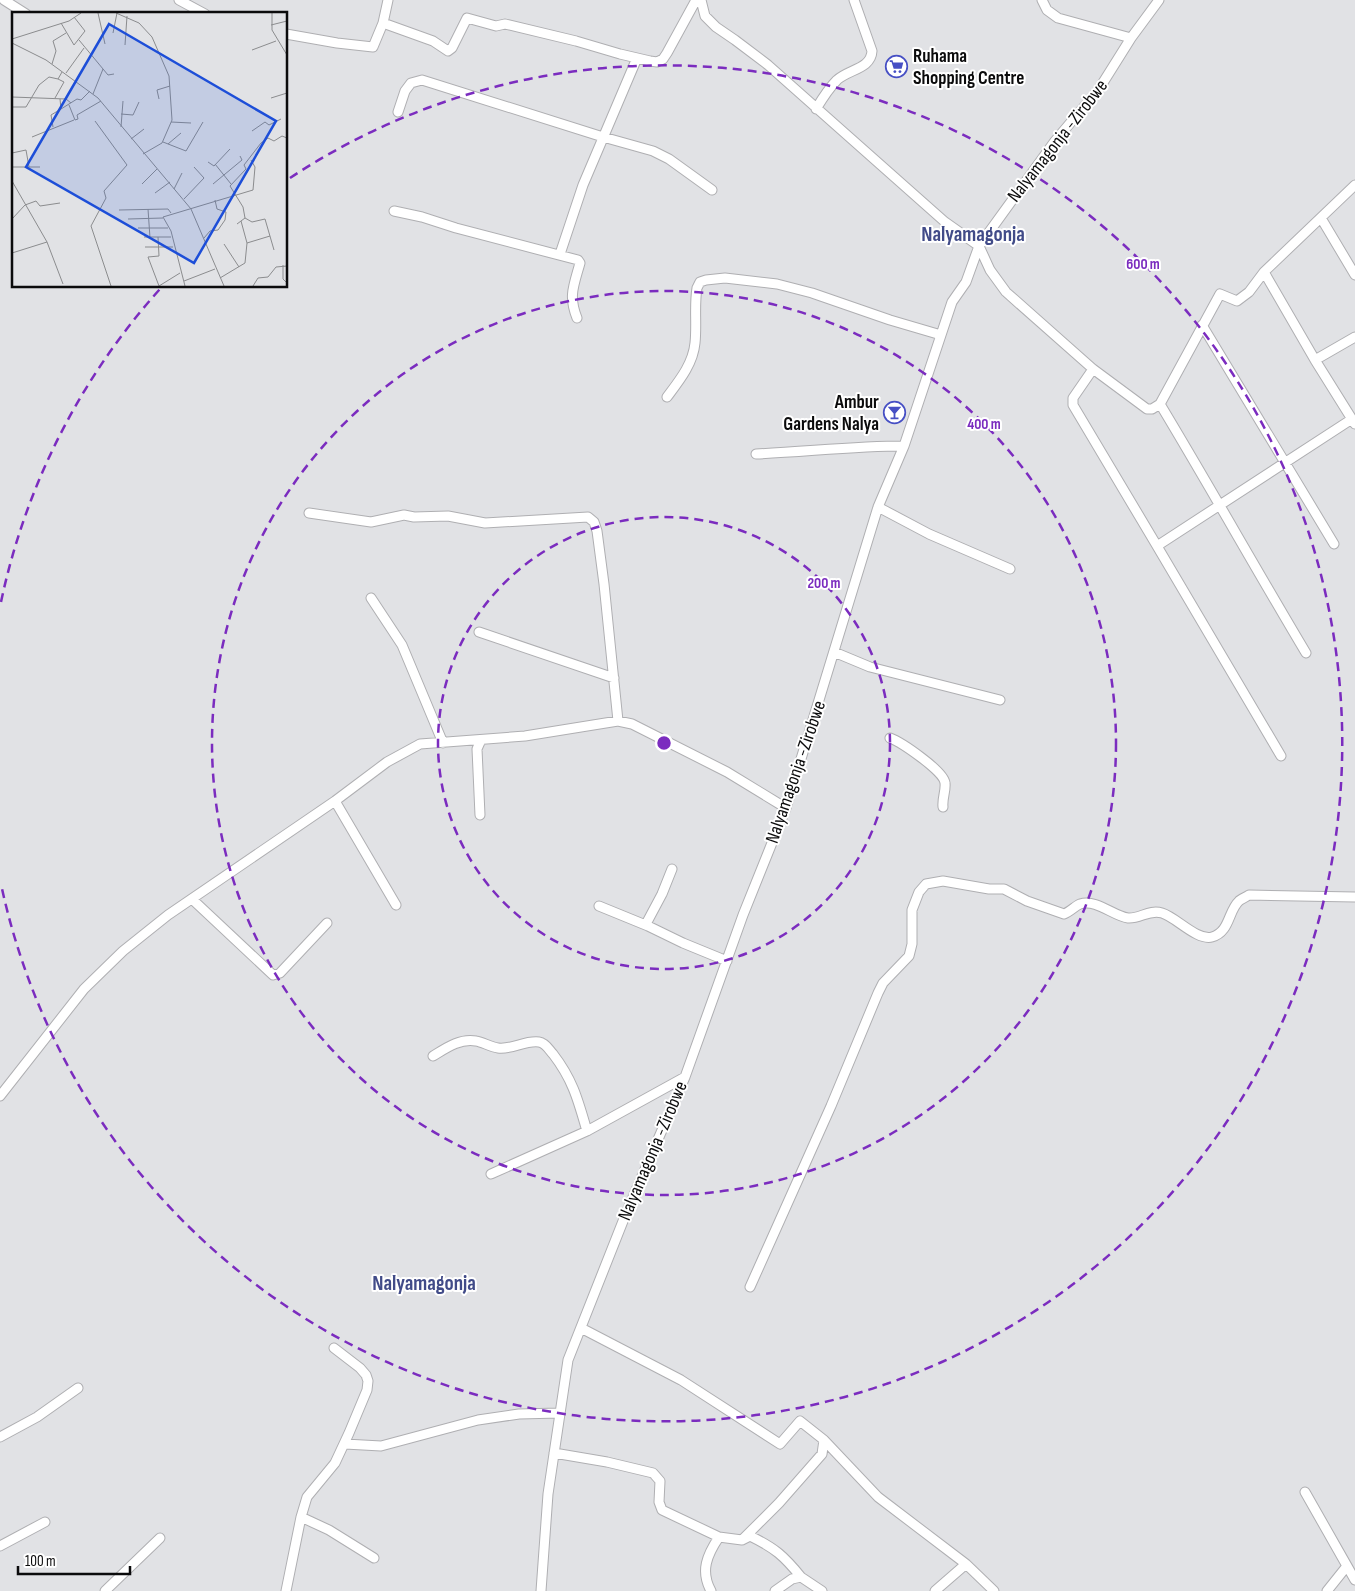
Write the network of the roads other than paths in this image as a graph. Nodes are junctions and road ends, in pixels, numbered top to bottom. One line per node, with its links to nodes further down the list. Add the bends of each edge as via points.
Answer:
1 (4, 0): 9 (street)
2 (179, 0): 10 (street)
3 (388, 0): 11 (street)
4 (696, 0): 14 (street, via 663,59 657,62)
5 (701, 0): 15 (street, via 705,16 716,28 768,65)
6 (854, 0): 15 (street, via 872,58 838,79)
7 (1042, 0): 13 (street, via 1047,10 1058,18)
8 (1159, 0): 13 (street, Nalyamagonja -Zirobwe)
9 (23, 12)
10 (201, 12)
11 (383, 23): 12 (street, via 373,47); 14 (street, via 448,51 467,18 496,26 505,24)
12 (288, 34)
13 (1131, 38): 22 (street, Nalyamagonja -Zirobwe, via 1099,89 1055,141)
14 (637, 58): 17 (street)
15 (816, 109): 22 (street, via 945,222)
16 (398, 112): 17 (street, via 411,82 422,80)
17 (603, 137): 19 (street, via 653,151); 23 (street)
18 (1355, 185): 21 (street)
19 (712, 190)
20 (394, 211): 23 (street)
21 (1321, 218): 24 (street); 25 (street)
22 (978, 246): 28 (street, Nalyamagonja -Zirobwe, via 966,282 952,302); 31 (street, via 1006,292)
23 (560, 254): 26 (street, via 580,262 571,295)
24 (1264, 272): 27 (street, via 1249,292 1237,301 1220,294); 30 (street)
25 (1355, 275)
26 (577, 318)
27 (1202, 325): 33 (street); 37 (street)
28 (940, 336): 32 (street, via 792,287 726,278 706,280 697,288 695,343 690,362); 35 (street, Nalyamagonja -Zirobwe)
29 (1355, 337): 30 (street)
30 (1315, 360): 34 (street)
31 (1093, 369): 33 (street, via 1142,407 1152,409); 42 (street, via 1073,398 1072,405)
32 (667, 397)
33 (1160, 404): 38 (street)
34 (1354, 422): 37 (street)
35 (904, 446): 36 (street); 39 (street, Nalyamagonja -Zirobwe)
36 (756, 454)
37 (1286, 464): 38 (street); 41 (street)
38 (1220, 504): 42 (street); 47 (street)
39 (878, 506): 43 (street, via 929,534); 46 (street, Nalyamagonja -Zirobwe)
40 (309, 513): 48 (street, via 371,522 404,515 448,516 485,523 588,517 597,531)
41 (1334, 544)
42 (1157, 546): 54 (street)
43 (1010, 569)
44 (371, 598): 53 (street, via 402,645)
45 (479, 632): 48 (street)
46 (834, 652): 49 (street, via 870,667); 57 (street, Nalyamagonja -Zirobwe)
47 (1306, 654)
48 (614, 678): 50 (street)
49 (1000, 700)
50 (618, 721): 52 (street); 57 (street, via 632,724 687,751)
51 (890, 738): 56 (street, via 933,765 941,774 945,783)
52 (481, 740): 53 (street); 58 (street, via 477,749)
53 (443, 743): 55 (street, via 420,744 387,762)
54 (1281, 756)
55 (335, 802): 61 (street); 62 (street)
56 (943, 807)
57 (786, 808): 66 (street, Nalyamagonja -Zirobwe)
58 (480, 815)
59 (672, 869): 65 (street)
60 (1355, 896): 72 (street, via 1249,895 1239,901 1226,926 1211,938 1200,936 1163,913 1154,911 1129,918 1080,904 1064,914 1004,889 943,881 926,884 912,910 909,956 883,983 878,993)
61 (192, 900): 64 (street, via 273,975 280,972); 69 (street, via 123,951 84,989)
62 (396, 904)
63 (598, 906): 65 (street)
64 (327, 923)
65 (646, 924): 66 (street, via 683,944)
66 (727, 961): 68 (street, Nalyamagonja -Zirobwe)
67 (433, 1056): 70 (street, via 462,1041 476,1041 495,1048 536,1042 545,1044 573,1083)
68 (685, 1077): 70 (street); 73 (street, Nalyamagonja -Zirobwe)
69 (0, 1096)
70 (587, 1131): 71 (street)
71 (491, 1174)
72 (750, 1287)
73 (580, 1328): 76 (street, Nalyamagonja -Zirobwe, via 568,1360); 78 (street, via 681,1380 780,1444 800,1421)
74 (334, 1348): 79 (street, via 360,1368 368,1381)
75 (78, 1388): 77 (street, via 37,1417)
76 (559, 1413): 79 (street, via 478,1420 380,1446); 80 (street, Nalyamagonja -Zirobwe)
77 (0, 1437)
78 (824, 1440): 86 (street, via 822,1454); 89 (street, via 878,1497)
79 (344, 1444): 82 (street, via 335,1463 307,1498)
80 (554, 1453): 84 (street, via 652,1474 660,1481 662,1510); 95 (street, Nalyamagonja -Zirobwe)
81 (1305, 1492): 90 (street)
82 (301, 1517): 88 (street); 94 (street)
83 (45, 1522): 87 (street)
84 (719, 1537): 86 (street); 96 (street, via 706,1564)
85 (160, 1538): 93 (street)
86 (742, 1540): 91 (street, via 750,1536 774,1549)
87 (0, 1546)
88 (374, 1558)
89 (966, 1564): 99 (street); 100 (street)
90 (1347, 1566): 92 (street); 101 (street)
91 (801, 1577): 97 (street, via 792,1579); 98 (street)
92 (1355, 1580)
93 (105, 1591)
94 (286, 1591)
95 (541, 1591)
96 (711, 1591)
97 (775, 1591)
98 (822, 1591)
99 (935, 1591)
100 (994, 1591)
101 (1327, 1591)

